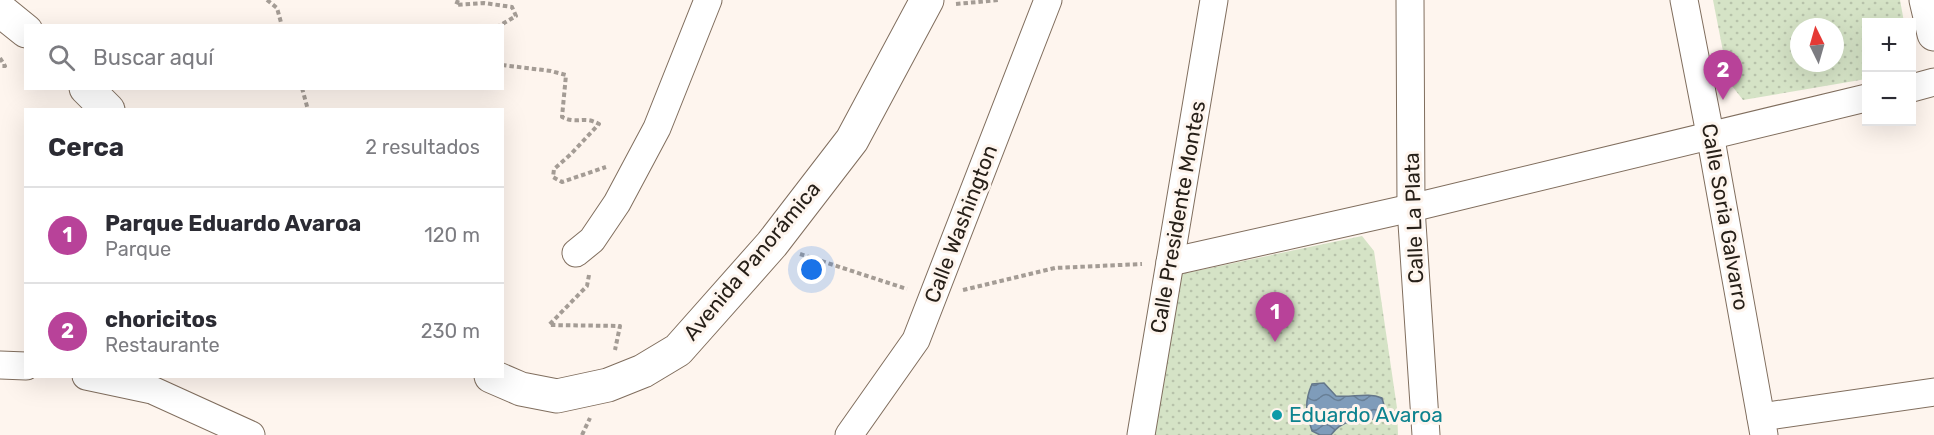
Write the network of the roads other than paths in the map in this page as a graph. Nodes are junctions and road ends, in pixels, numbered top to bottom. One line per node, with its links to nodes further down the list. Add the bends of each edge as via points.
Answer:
1 (708, 0): 18 (street, via 657,128 616,203 592,240)
2 (1048, 0): 27 (street, Calle Washington, via 916,340)
3 (1214, 0): 19 (street, Calle Presidente Montes)
4 (1410, 0): 17 (street, Calle La Plata)
5 (1684, 0): 16 (street, Calle Soria Galvarro)
6 (1926, 0): 10 (main road)
7 (925, 4): 23 (main road, Avenida Panorámica, via 852,141 772,244 678,350 643,371 608,385 557,396 520,389)
8 (0, 10): 9 (main road)
9 (24, 29)
10 (1934, 34)
11 (1934, 82): 12 (street)
12 (1916, 87)
13 (88, 90): 15 (main road)
14 (1862, 99): 16 (street)
15 (106, 108)
16 (1710, 134): 17 (street); 25 (street, Calle Soria Galvarro)
17 (1411, 208): 19 (street); 29 (street, Calle La Plata)
18 (579, 250)
19 (1170, 262): 28 (street, Calle Presidente Montes)
20 (0, 365): 21 (street)
21 (24, 366)
22 (95, 378): 26 (street, via 152,390)
23 (495, 378)
24 (1934, 392): 25 (street)
25 (1763, 426)
26 (251, 435)
27 (849, 435)
28 (1141, 435)
29 (1426, 435)

